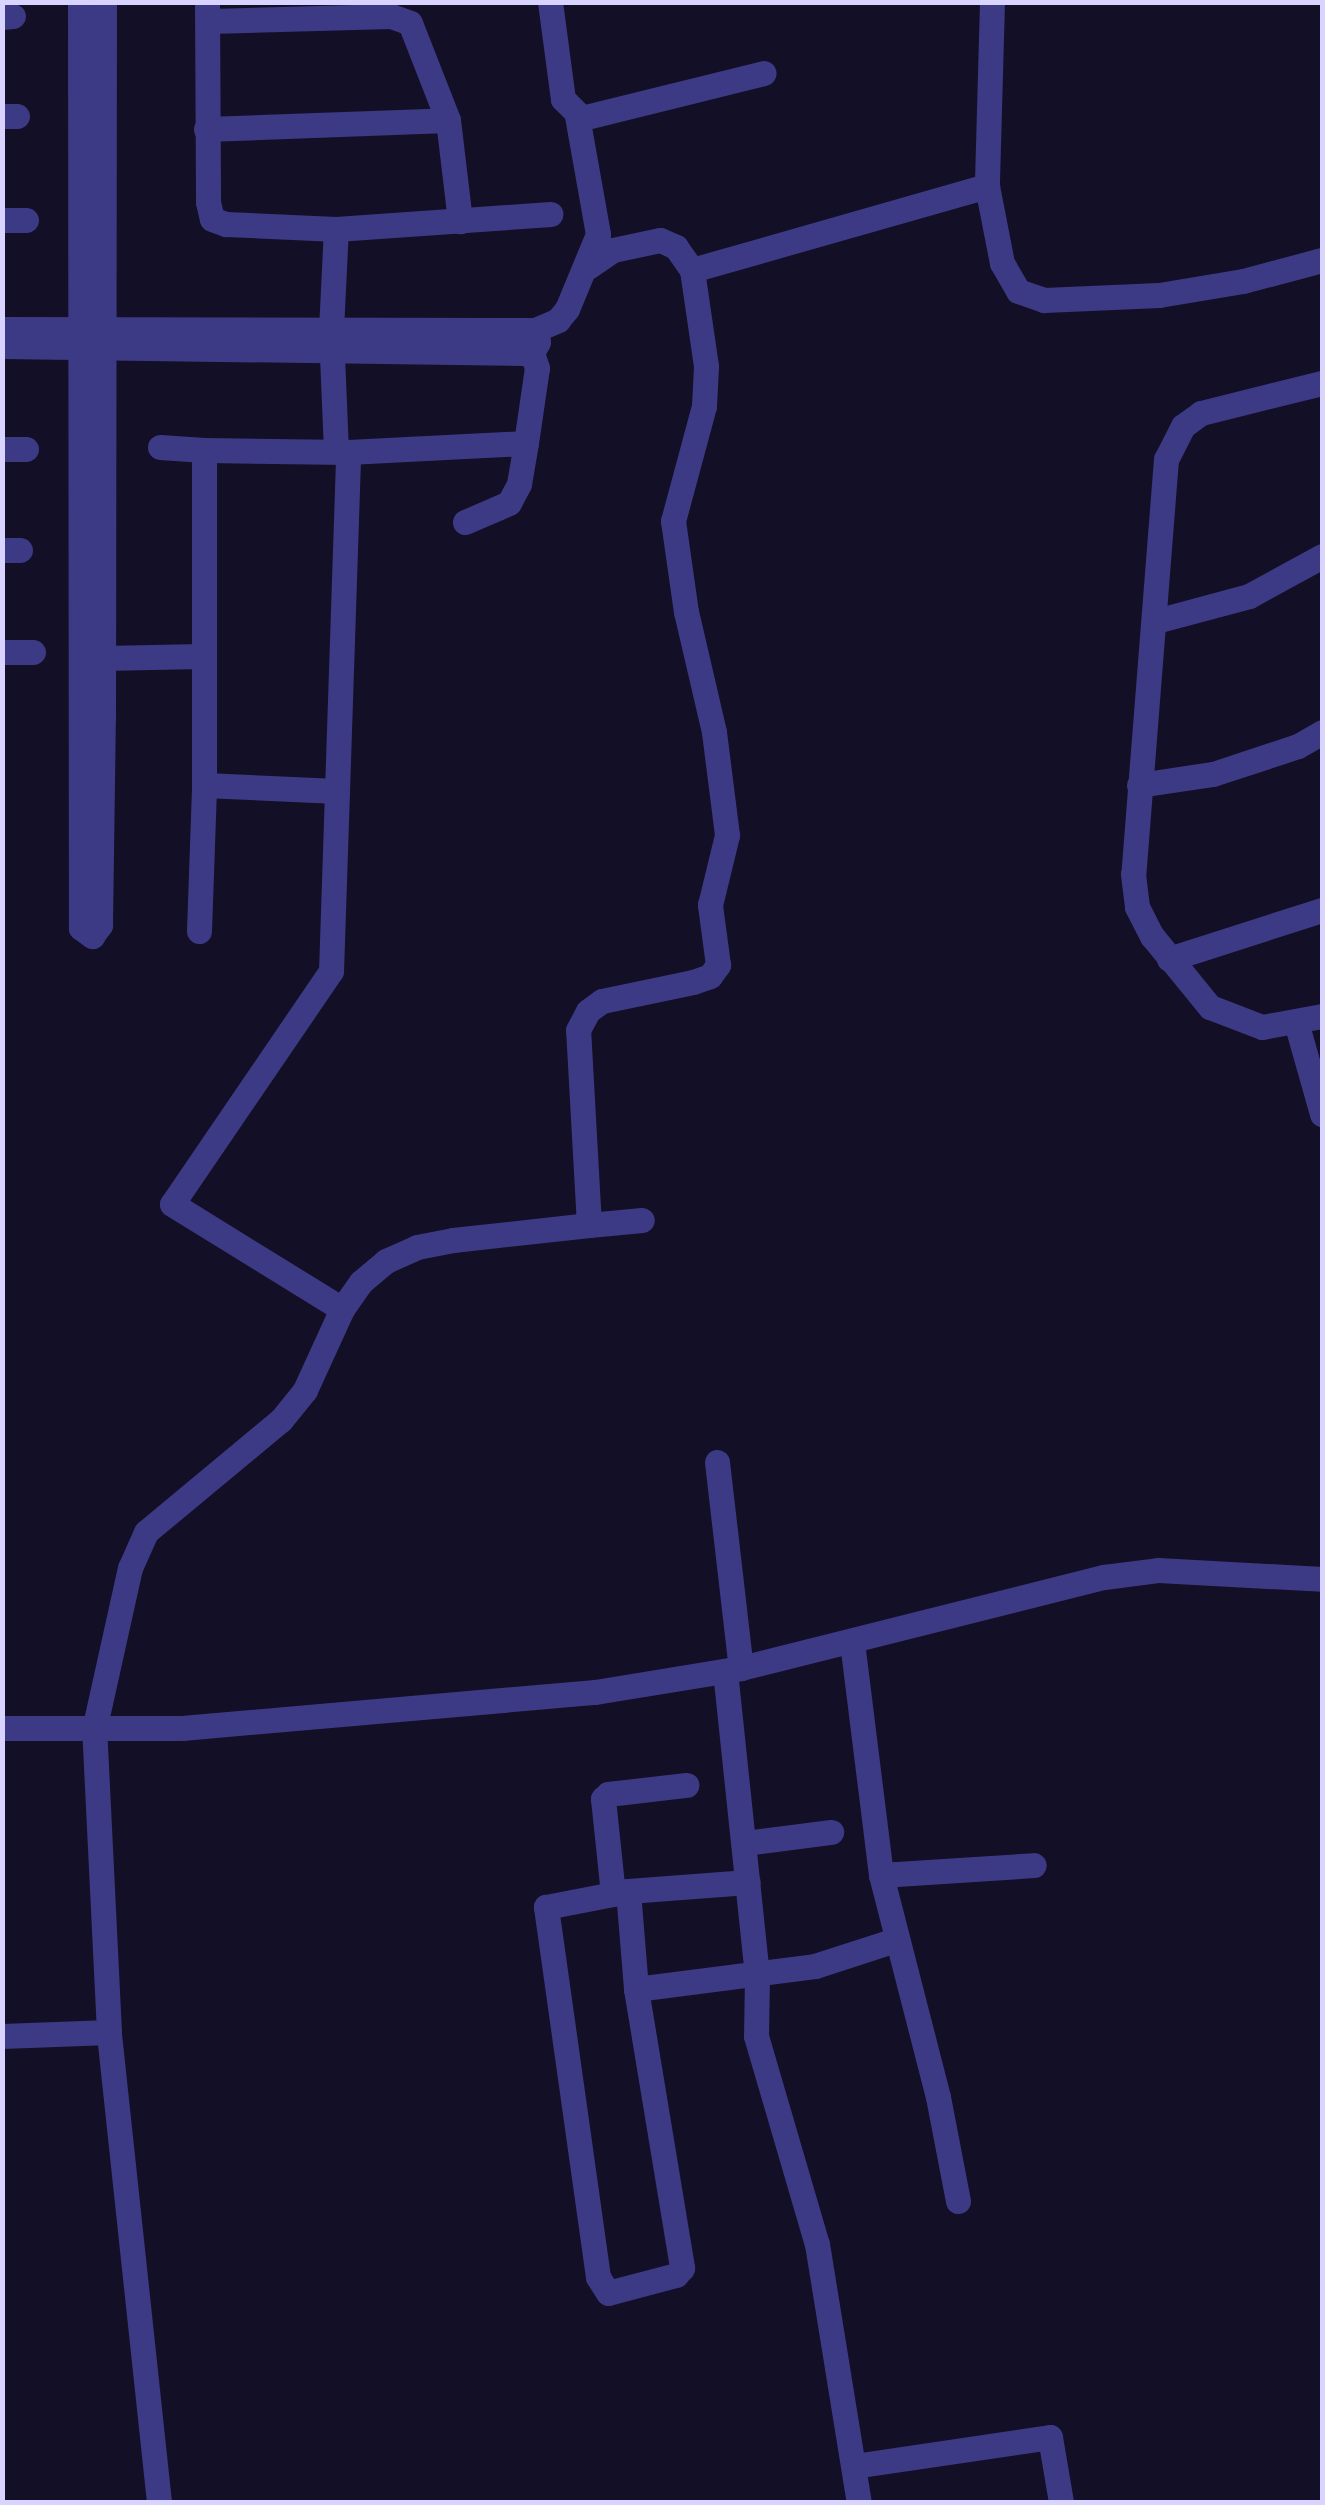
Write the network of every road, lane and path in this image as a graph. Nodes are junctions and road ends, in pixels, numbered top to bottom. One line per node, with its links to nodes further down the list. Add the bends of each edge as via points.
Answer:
1 (80, 2): 19 (street)
2 (104, 2): 19 (street)
3 (992, 2): 11 (street)
4 (553, 4): 8 (street, via 563,99)
5 (408, 11): 6 (street); 9 (street)
6 (208, 12): 10 (street)
7 (764, 72): 8 (street)
8 (578, 116): 16 (street, via 598,216)
9 (448, 120): 10 (street); 13 (street)
10 (206, 128): 14 (street, via 212,219)
11 (987, 186): 15 (street, via 1009,280 1018,291 1044,300 1159,295); 17 (street)
12 (550, 214): 13 (street)
13 (460, 221): 14 (street)
14 (336, 229): 20 (street)
15 (1322, 260)
16 (588, 268): 17 (street, via 613,250 660,240 676,248); 21 (street, via 558,320)
17 (692, 270): 47 (street, via 706,366 704,406 673,521 727,835 710,905 718,965 694,982 602,1002 578,1030)
18 (2, 329): 19 (street)
19 (90, 340): 20 (street); 22 (street); 28 (street)
20 (331, 340): 21 (street); 27 (street)
21 (533, 340): 24 (street, via 536,382)
22 (2, 346)
23 (1322, 384): 31 (street, via 1201,413 1183,426 1166,459)
24 (526, 443): 27 (street); 29 (street, via 509,502)
25 (160, 447): 26 (street)
26 (204, 450): 27 (street); 34 (street)
27 (342, 451): 39 (street)
28 (93, 515): 35 (street); 35 (street, via 92,803)
29 (465, 522)
30 (1322, 556): 31 (street, via 1249,596)
31 (1156, 621): 38 (street)
32 (2, 652): 33 (street)
33 (33, 652)
34 (204, 656): 35 (street); 37 (street)
35 (100, 658)
36 (1322, 732): 38 (street, via 1213,774)
37 (204, 785): 39 (street); 41 (street)
38 (1139, 785): 42 (street, via 1133,844 1137,907)
39 (336, 791): 48 (street, via 331,971 172,1204)
40 (1322, 910): 42 (street)
41 (199, 932)
42 (1169, 960): 44 (street, via 1196,994 1223,1013 1262,1027)
43 (1322, 1016): 44 (street)
44 (1296, 1022): 45 (street)
45 (1322, 1114)
46 (642, 1220): 47 (street)
47 (589, 1226): 48 (street, via 418,1247 386,1261)
48 (342, 1309): 54 (street, via 305,1390 281,1420 146,1532 130,1568)
49 (717, 1462): 52 (street)
50 (1322, 1580): 51 (street, via 1158,1570 1104,1577)
51 (852, 1642): 52 (street); 59 (street)
52 (733, 1670): 54 (street, via 473,1704); 57 (street)
53 (2, 1728): 54 (street)
54 (94, 1730): 65 (street)
55 (686, 1785): 61 (street, via 603,1799)
56 (831, 1832): 57 (street)
57 (744, 1843): 60 (street)
58 (1034, 1864): 59 (street)
59 (881, 1875): 62 (street)
60 (748, 1882): 61 (street); 63 (street)
61 (620, 1892): 64 (street); 64 (street, via 546,1906 598,2277 608,2292 682,2268)
62 (895, 1940): 63 (street, via 815,1966); 67 (street, via 938,2097)
63 (757, 1975): 64 (street); 68 (street, via 756,2036 817,2244)
64 (636, 1989)
65 (109, 2032): 66 (street); 69 (street)
66 (2, 2036)
67 (958, 2202)
68 (854, 2466): 70 (street); 71 (street, via 1050,2437)
69 (159, 2502)
70 (859, 2502)
71 (1060, 2502)

